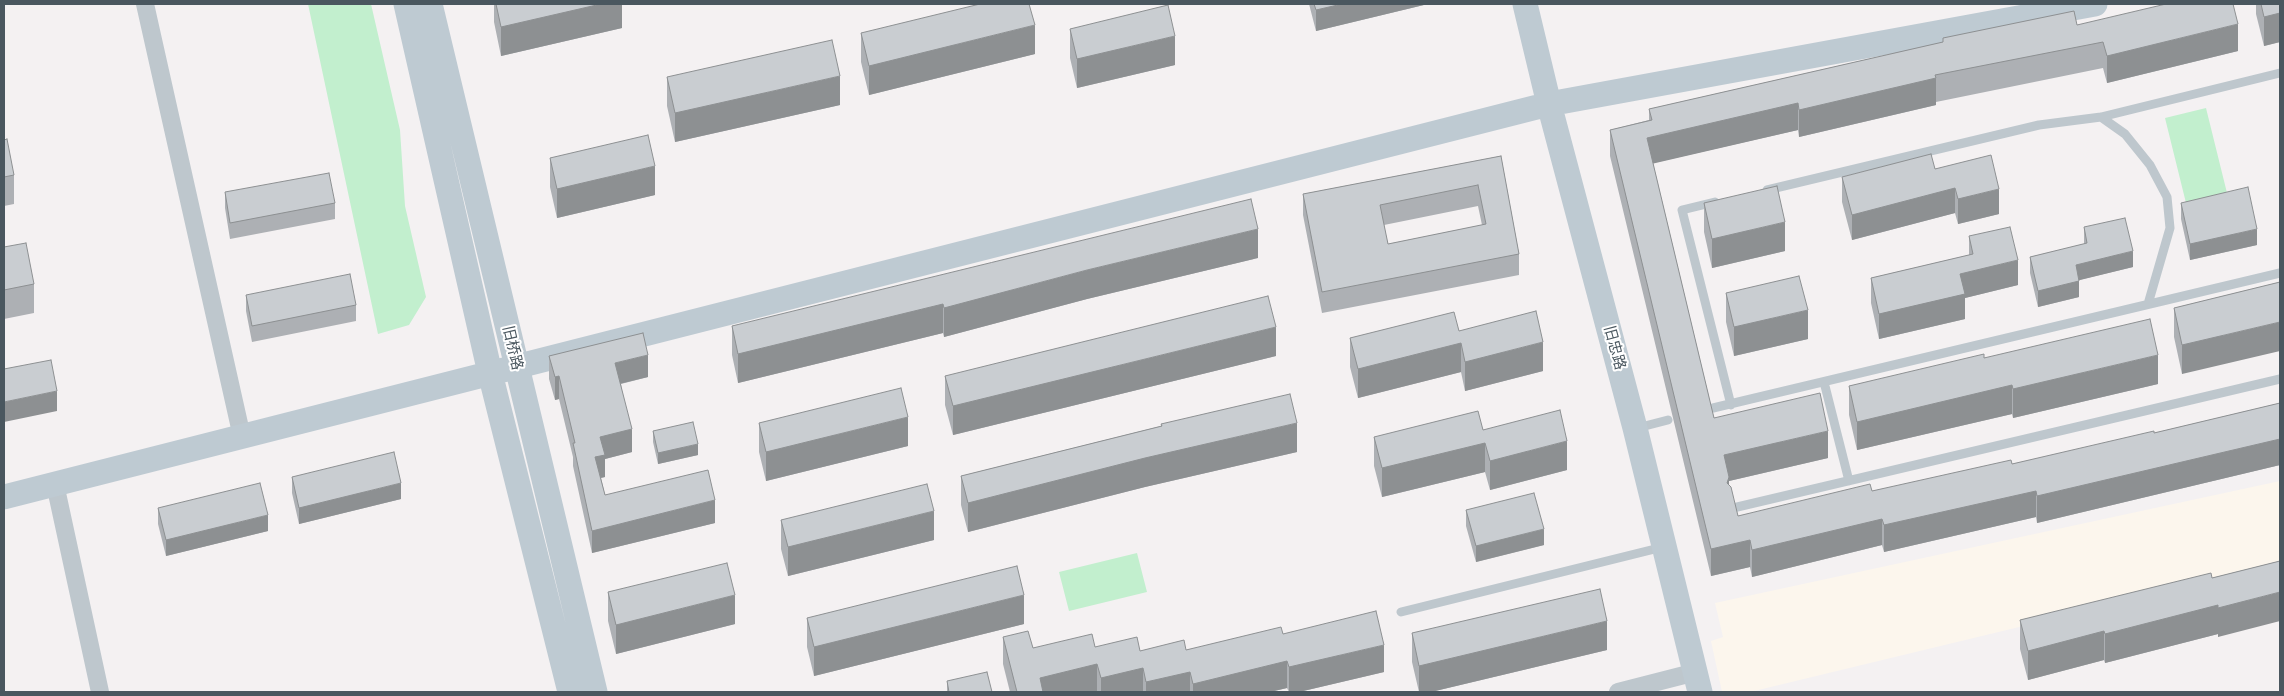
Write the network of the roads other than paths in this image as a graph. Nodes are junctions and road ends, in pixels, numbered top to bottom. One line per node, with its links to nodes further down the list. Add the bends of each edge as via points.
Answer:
1 (145, 4): 21 (street)
2 (406, 4): 14 (street, 旧桥路)
3 (430, 4): 13 (street, 旧桥路)
4 (1525, 4): 7 (street, 旧忠路)
5 (2095, 4): 7 (street)
6 (2280, 73): 8 (lane)
7 (1549, 104): 13 (street); 20 (street, 旧忠路)
8 (2101, 117): 9 (lane, via 2039,125); 12 (lane, via 2125,134 2150,165 2167,197 2170,228)
9 (1759, 192)
10 (1721, 201): 17 (lane, via 1682,210)
11 (2280, 273): 12 (lane)
12 (2148, 304): 16 (lane)
13 (516, 366): 14 (street); 31 (street, 旧桥路)
14 (490, 373): 21 (street); 30 (street, 旧桥路)
15 (2280, 379): 22 (lane)
16 (1824, 382): 17 (lane); 22 (lane)
17 (1731, 404): 18 (lane)
18 (1713, 408)
19 (1668, 420): 20 (lane)
20 (1635, 428): 26 (street, 旧忠路)
21 (242, 436): 23 (street)
22 (1849, 480): 25 (lane)
23 (55, 484): 24 (street); 29 (street)
24 (4, 497)
25 (1733, 508)
26 (1665, 546): 27 (lane); 28 (street, 旧忠路)
27 (1401, 612)
28 (1698, 682): 32 (street)
29 (100, 692)
30 (570, 692)
31 (595, 692)
32 (1618, 692)

